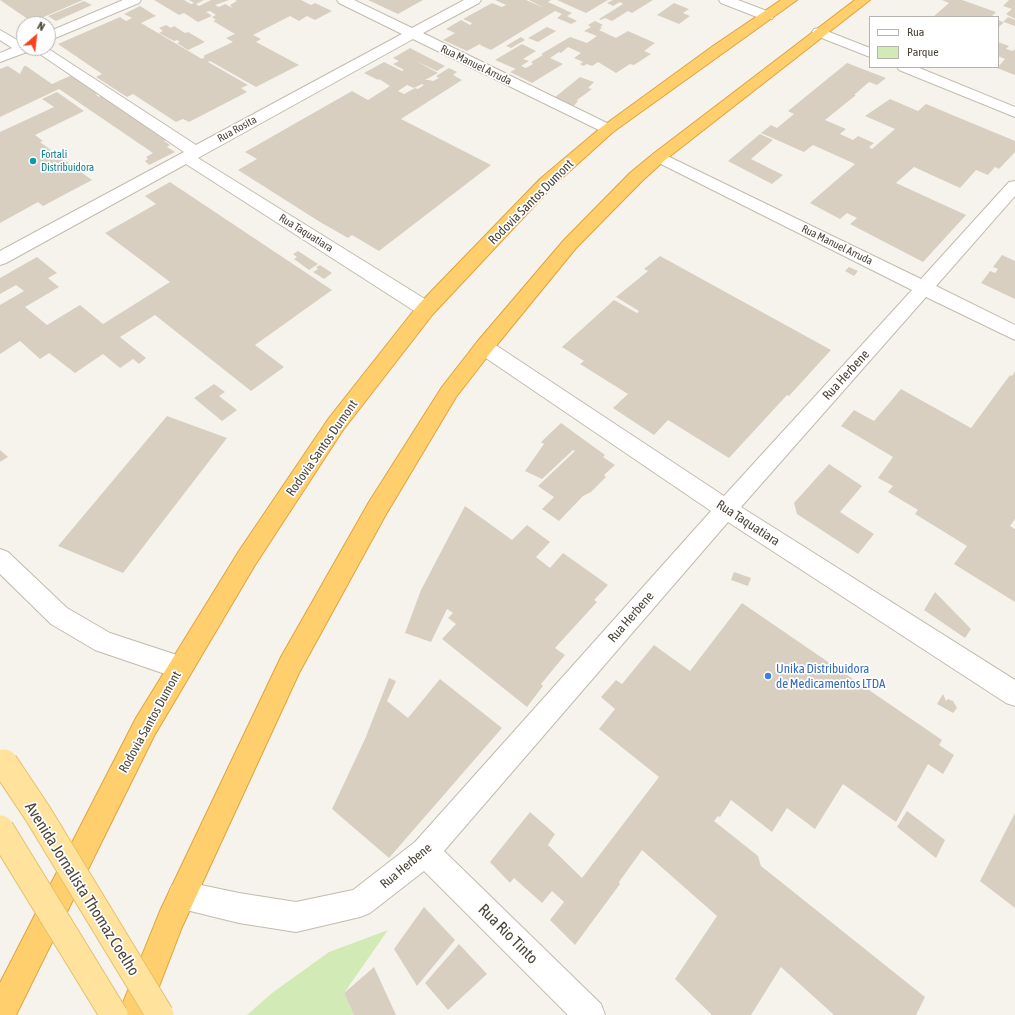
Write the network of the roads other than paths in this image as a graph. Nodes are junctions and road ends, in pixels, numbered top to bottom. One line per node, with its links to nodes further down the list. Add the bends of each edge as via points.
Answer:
1 (134, 0): 11 (street)
2 (344, 0): 9 (street, Rua Manuel Arruda)
3 (474, 0): 9 (street, Rua Rosita)
4 (790, 0): 7 (highway, Rodovia Santos Dumont)
5 (863, 0): 8 (highway)
6 (734, 1): 7 (street)
7 (767, 16): 19 (highway, Rodovia Santos Dumont)
8 (819, 32): 14 (street); 21 (highway)
9 (413, 33): 19 (street, Rua Manuel Arruda); 20 (street, Rua Rosita)
10 (0, 34): 12 (street)
11 (56, 34)
12 (16, 44)
13 (16, 51): 16 (street)
14 (869, 53)
15 (49, 56): 20 (street, Rua Taquatiara)
16 (0, 58)
17 (906, 68): 18 (street)
18 (1015, 112)
19 (608, 130): 25 (highway, Rodovia Santos Dumont, via 546,183)
20 (191, 155): 23 (street, Rua Rosita); 25 (street, Rua Taquatiara)
21 (659, 157): 24 (street, Rua Manuel Arruda); 27 (highway, via 570,244)
22 (1015, 186): 24 (street, Rua Herbene)
23 (0, 259)
24 (923, 287): 26 (street, Rua Manuel Arruda); 28 (street, Rua Herbene)
25 (426, 309): 30 (highway, Rodovia Santos Dumont, via 336,424 247,558)
26 (1015, 333)
27 (484, 347): 28 (street, Rua Taquatiara); 35 (highway, via 449,392 377,509 290,666)
28 (726, 509): 31 (street, Rua Taquatiara); 34 (street, Rua Herbene)
29 (0, 559): 30 (street, via 59,616 104,642)
30 (180, 667): 36 (highway, Rodovia Santos Dumont, via 145,727)
31 (1015, 694)
32 (4, 763): 39 (main road, Avenida Jornalista Thomaz Coelho, bridge, via 38,814)
33 (0, 829): 37 (main road, bridge)
34 (425, 852): 35 (street, Rua Herbene, via 360,903 296,918); 40 (street, Rua Rio Tinto)
35 (182, 895): 38 (highway)
36 (0, 1015)
37 (114, 1015)
38 (133, 1015)
39 (160, 1015)
40 (590, 1015)

